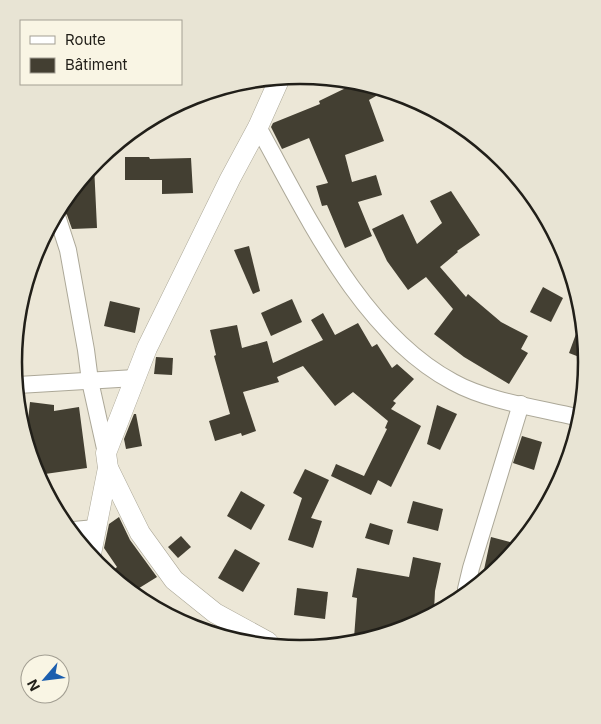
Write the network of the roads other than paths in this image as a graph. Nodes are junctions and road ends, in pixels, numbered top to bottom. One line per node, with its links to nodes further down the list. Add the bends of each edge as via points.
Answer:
1 (277, 85): 2 (street)
2 (258, 127): 4 (street); 7 (street, via 326,247 354,290 385,328 420,362 454,383)
3 (60, 224): 5 (street, via 68,250)
4 (135, 378): 5 (street); 9 (street)
5 (90, 381): 6 (street); 9 (street)
6 (24, 385)
7 (521, 404): 8 (street); 13 (street)
8 (573, 416)
9 (107, 460): 10 (street); 14 (street, via 140,533 174,580 215,613)
10 (95, 528): 11 (street); 12 (street)
11 (79, 530)
12 (92, 546)
13 (467, 585)
14 (259, 637)

